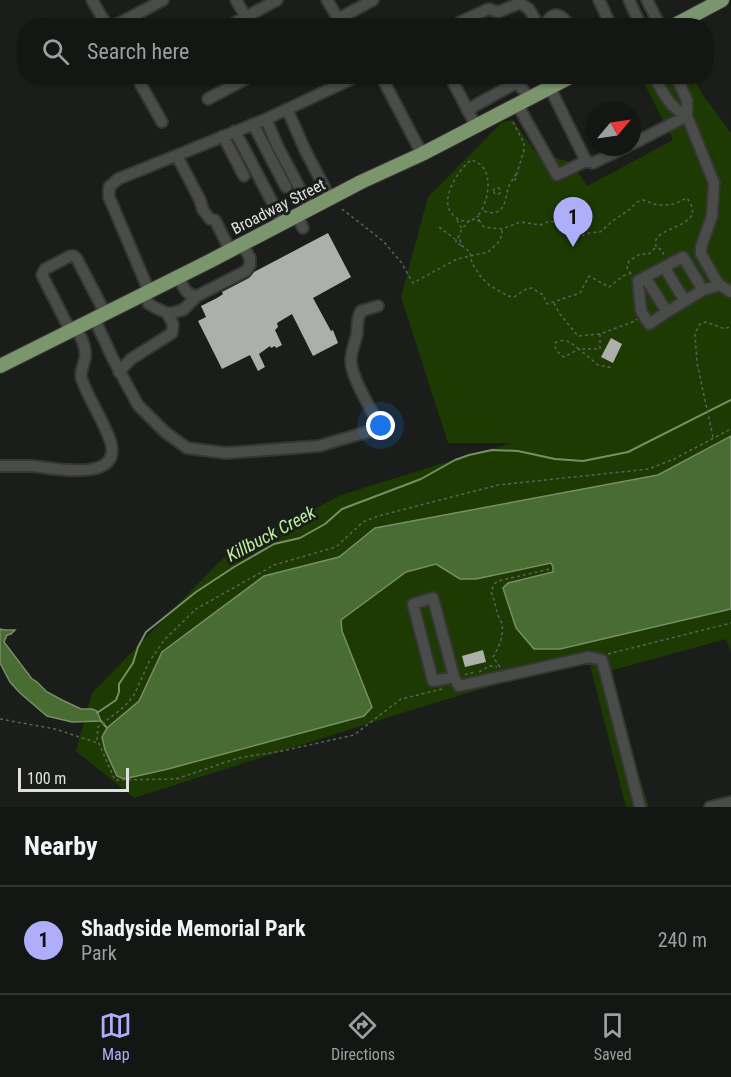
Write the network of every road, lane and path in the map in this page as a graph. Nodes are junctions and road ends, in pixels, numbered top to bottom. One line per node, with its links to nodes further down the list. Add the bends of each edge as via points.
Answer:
1 (92, 0): 11 (street)
2 (164, 0): 12 (street)
3 (236, 0): 13 (street)
4 (277, 0): 14 (street)
5 (327, 0): 15 (street)
6 (373, 0): 16 (street)
7 (599, 0): 21 (street)
8 (629, 0): 22 (street)
9 (646, 0): 23 (street)
10 (722, 0): 24 (main road)
11 (102, 18)
12 (129, 18)
13 (247, 18)
14 (253, 18)
15 (338, 18)
16 (346, 18)
17 (469, 18): 18 (street, via 520,3)
18 (534, 18)
19 (549, 18): 20 (street)
20 (564, 18)
21 (607, 18)
22 (638, 18)
23 (656, 18)
24 (688, 18)
25 (141, 84): 40 (street)
26 (236, 84): 34 (street)
27 (341, 84): 36 (street)
28 (385, 84): 47 (street)
29 (454, 84): 37 (street)
30 (557, 84): 33 (main road, Broadway Street)
31 (658, 84): 38 (street, via 677,111)
32 (680, 84): 38 (street, via 687,100)
33 (550, 88): 35 (main road, Broadway Street); 50 (street)
34 (208, 99)
35 (523, 101): 37 (street, via 519,85 514,84); 43 (main road, Broadway Street); 50 (street, via 557,175)
36 (287, 109): 39 (street); 62 (street)
37 (467, 110): 43 (street)
38 (687, 116): 46 (street); 83 (street, via 714,183 712,216 701,254)
39 (266, 119): 42 (street); 51 (street)
40 (162, 122)
41 (513, 122): 54 (path, via 524,143)
42 (253, 124): 44 (street); 52 (street)
43 (476, 126): 47 (main road, Broadway Street)
44 (236, 131): 45 (street); 53 (street)
45 (223, 136): 48 (street); 55 (street)
46 (641, 139)
47 (422, 154): 62 (main road, Broadway Street)
48 (177, 156): 76 (street, via 203,210); 85 (street, via 118,179 109,187 109,197)
49 (607, 156): 50 (street, via 593,163)
50 (586, 161)
51 (288, 166): 52 (street); 63 (street)
52 (275, 167): 53 (street); 57 (street)
53 (256, 171): 71 (street)
54 (517, 174): 56 (path); 58 (path)
55 (244, 176)
56 (514, 183)
57 (286, 188)
58 (508, 190): 61 (path); 65 (path, via 501,210)
59 (488, 191): 60 (path); 65 (path); 67 (path, via 483,166 471,160 462,167 450,193 449,211)
60 (495, 191): 61 (path, via 497,187); 61 (path, via 497,196)
61 (500, 191)
62 (330, 198): 63 (main road, Broadway Street)
63 (310, 208): 71 (main road, Broadway Street, via 300,222)
64 (342, 209): 78 (path, via 383,241 413,283)
65 (482, 210): 66 (path)
66 (478, 216): 68 (path); 69 (path)
67 (457, 219): 70 (path); 73 (path)
68 (474, 219): 69 (path); 70 (path)
69 (479, 220): 74 (path, via 484,227)
70 (470, 221): 73 (path)
71 (283, 223): 76 (main road, Broadway Street)
72 (439, 227): 75 (path)
73 (462, 229): 75 (path)
74 (502, 229): 77 (path, via 521,222 540,225 550,221 579,237 600,232 637,202 665,205 687,198 692,204 690,218 658,236); 78 (path, via 501,239 493,249)
75 (457, 240): 78 (path)
76 (236, 247): 82 (main road, Broadway Street); 87 (street, via 250,258 250,265)
77 (656, 247): 79 (path, via 662,250); 80 (path, via 629,261 627,268)
78 (471, 255): 89 (path, via 481,277 502,293 513,297 532,288 543,295 547,304)
79 (665, 263): 81 (street); 84 (street, via 682,257); 88 (street)
80 (631, 274): 81 (path); 89 (path, via 609,287 589,276 580,293)
81 (642, 274): 91 (street); 91 (street, via 638,281 641,311 649,324)
82 (178, 276): 85 (main road, Broadway Street); 87 (street, via 186,291)
83 (720, 285): 84 (street); 86 (street)
84 (703, 290): 88 (street)
85 (146, 292): 92 (street, via 149,304); 93 (main road, Broadway Street)
86 (731, 292)
87 (197, 296): 92 (street, via 183,310)
88 (686, 301): 91 (street)
89 (554, 302): 97 (path, via 578,336)
90 (378, 306): 101 (street, via 361,311 357,319 351,363 378,429 319,446 226,453 187,448 138,405)
91 (667, 312)
92 (167, 313): 101 (street, via 173,324 172,333 131,359)
93 (99, 315): 96 (main road, Broadway Street); 96 (street, via 77,259 70,256 45,269 42,275); 101 (street)
94 (638, 317): 97 (path)
95 (731, 326): 103 (path, via 725,329 706,322 694,333)
96 (73, 328): 99 (main road, Broadway Street); 104 (street, via 84,348 81,377 111,444 111,458 98,467 73,471)
97 (600, 334): 98 (path, via 600,349)
98 (579, 349): 98 (path, via 569,341 555,343 564,357); 100 (path, via 598,365)
99 (0, 366)
100 (613, 368)
101 (119, 372)
102 (731, 429): 103 (path)
103 (714, 438): 112 (path, via 649,469 498,484 378,516 363,522 336,547 274,565 196,609 165,639 134,695 98,728)
104 (0, 466)
105 (550, 569): 108 (path, via 494,584 491,592 502,633 493,657)
106 (731, 623): 107 (path)
107 (595, 657): 109 (street, via 459,686); 114 (street, via 602,660)
108 (501, 668)
109 (454, 677): 109 (street, via 433,598 413,604 433,681)
110 (442, 689): 112 (path, via 401,699 354,735 238,758 176,779 115,780)
111 (0, 719): 112 (path, via 56,729)
112 (99, 744)
113 (731, 801): 115 (street)
114 (640, 807)
115 (711, 807)

